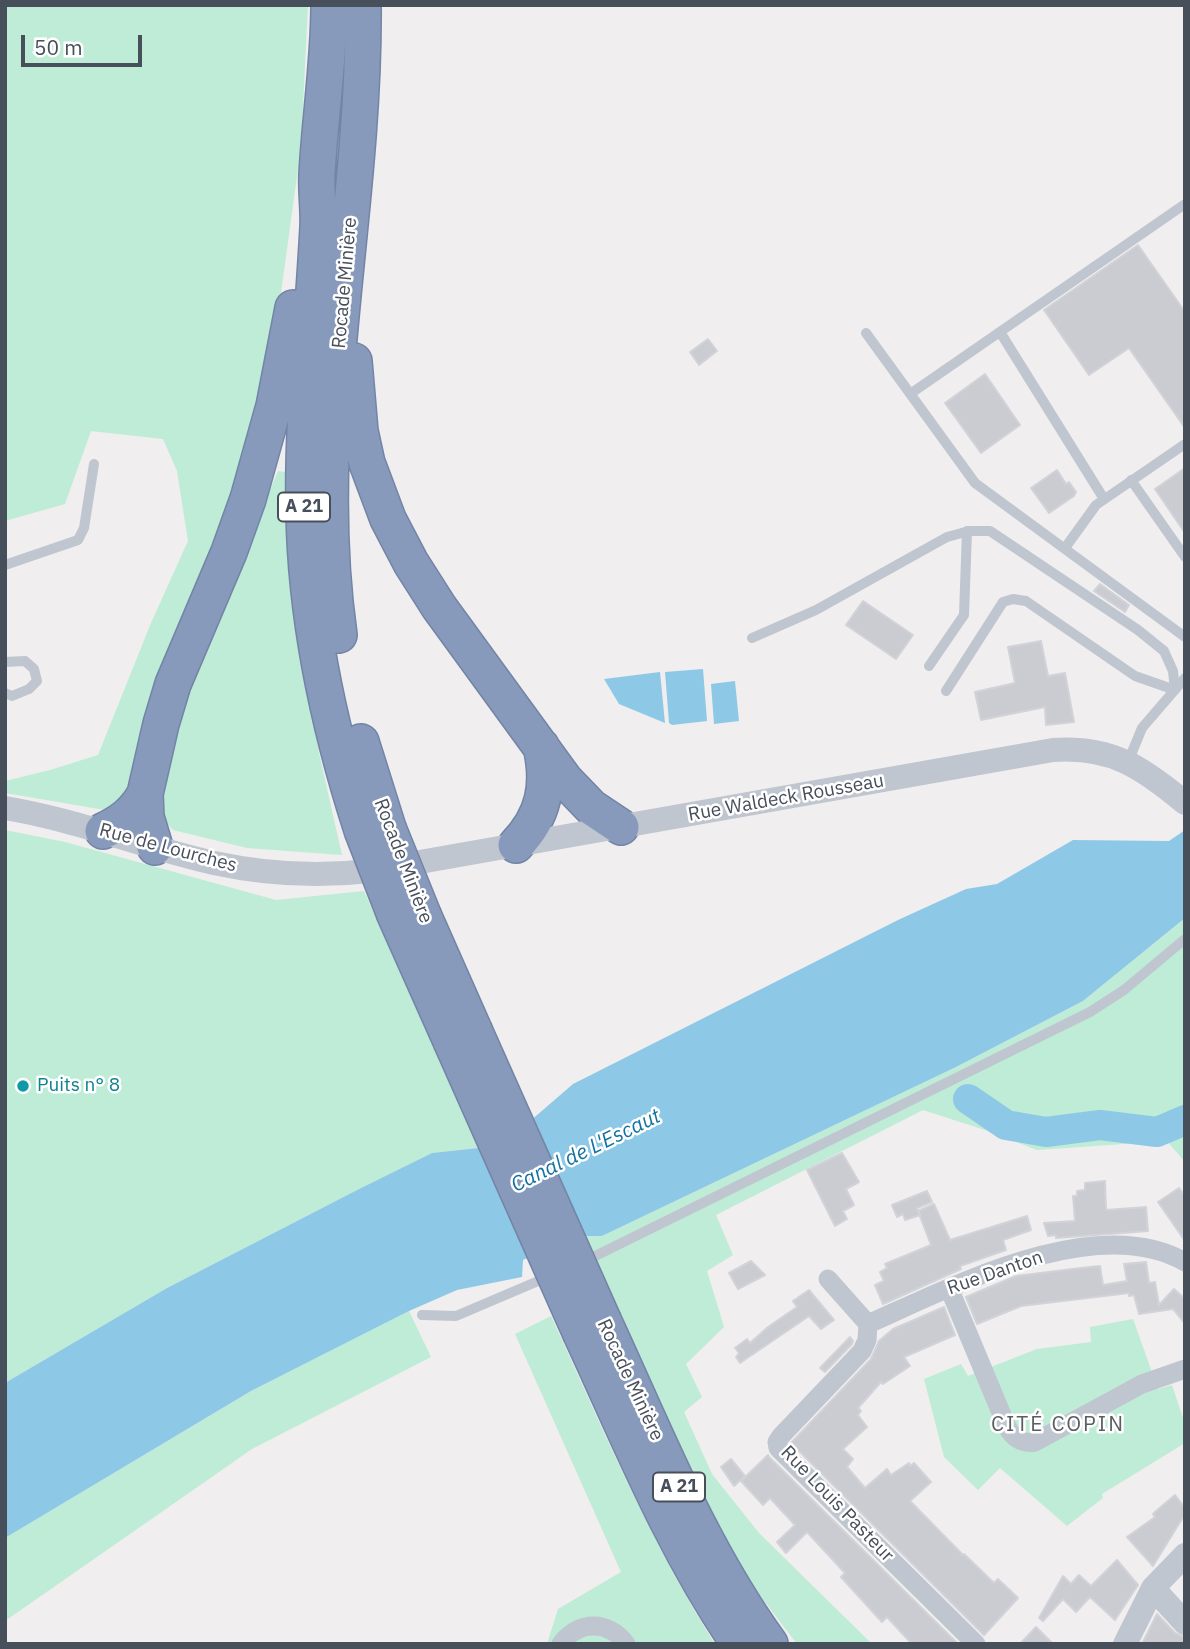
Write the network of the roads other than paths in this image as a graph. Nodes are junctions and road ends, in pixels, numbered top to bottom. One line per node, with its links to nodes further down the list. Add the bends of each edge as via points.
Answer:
1 (329, 5): 3 (highway, Rocade Minière / A 21)
2 (363, 5): 4 (highway, Rocade Minière / A 21)
3 (317, 177): 27 (highway, via 260,460 233,542 173,684); 31 (highway, Rocade Minière / A 21, via 304,453 306,553 324,691 343,769)
4 (354, 192): 25 (highway, via 356,396 373,483 419,578); 31 (highway, Rocade Minière / A 21, via 332,418 330,541 336,618)
5 (1185, 204): 6 (lane)
6 (1000, 332): 8 (lane); 12 (lane)
7 (866, 333): 8 (lane)
8 (909, 394): 14 (lane, via 975,483)
9 (1185, 444): 11 (lane)
10 (94, 464): 16 (lane, via 78,540)
11 (1131, 481): 12 (lane); 15 (lane)
12 (1104, 499): 14 (lane)
13 (967, 531): 18 (lane, via 947,537 816,610); 20 (lane, via 964,615); 22 (lane, via 990,531 1138,630 1164,651)
14 (1065, 548): 17 (lane)
15 (1185, 557)
16 (5, 565)
17 (1185, 637)
18 (752, 638)
19 (5, 662): 24 (lane, via 25,661 34,669 37,681 12,696)
20 (929, 666)
21 (1185, 678): 22 (lane)
22 (1175, 690): 23 (lane, via 1135,676 1026,601 1013,600 1003,602); 26 (lane, via 1142,728)
23 (946, 691)
24 (5, 693)
25 (540, 745): 30 (highway, via 582,799); 33 (highway, via 545,771 543,801 532,827)
26 (1128, 762): 28 (street, Rue Waldeck Rousseau); 30 (street, Rue Waldeck Rousseau, via 1091,750 1053,750)
27 (145, 794): 32 (highway, via 126,818); 34 (highway)
28 (1180, 799)
29 (5, 808): 32 (street, Rue de Lourches)
30 (621, 827): 33 (street, Rue Waldeck Rousseau)
31 (375, 829): 44 (highway, Rocade Minière / A 21, bridge)
32 (103, 831): 34 (street, Rue de Lourches)
33 (516, 845): 35 (street, Rue Waldeck Rousseau)
34 (155, 847): 35 (street, Rue de Lourches, via 262,870 327,874)
35 (374, 870)
36 (1185, 939): 38 (lane, via 1125,990 1090,1012)
37 (1185, 1262): 41 (street, Rue Danton, via 1147,1247 1094,1247 1019,1261)
38 (571, 1267)
39 (560, 1272): 42 (lane, via 456,1316)
40 (828, 1279): 43 (street)
41 (949, 1288): 43 (street, Rue Danton); 45 (street, via 1007,1427 1022,1442 1035,1442 1142,1384)
42 (422, 1315)
43 (868, 1324): 53 (street, Rue Louis Pasteur, via 862,1351 780,1436 778,1448)
44 (593, 1328): 51 (highway, Rocade Minière / A 21, via 678,1545); 52 (highway, Rocade Minière / A 21, via 705,1540)
45 (1185, 1369)
46 (1185, 1555): 47 (street)
47 (1153, 1588): 48 (street); 54 (street)
48 (1185, 1623)
49 (561, 1644): 50 (street, via 578,1629 596,1625 614,1631)
50 (626, 1644)
51 (739, 1644)
52 (770, 1644)
53 (976, 1644)
54 (1125, 1644)

